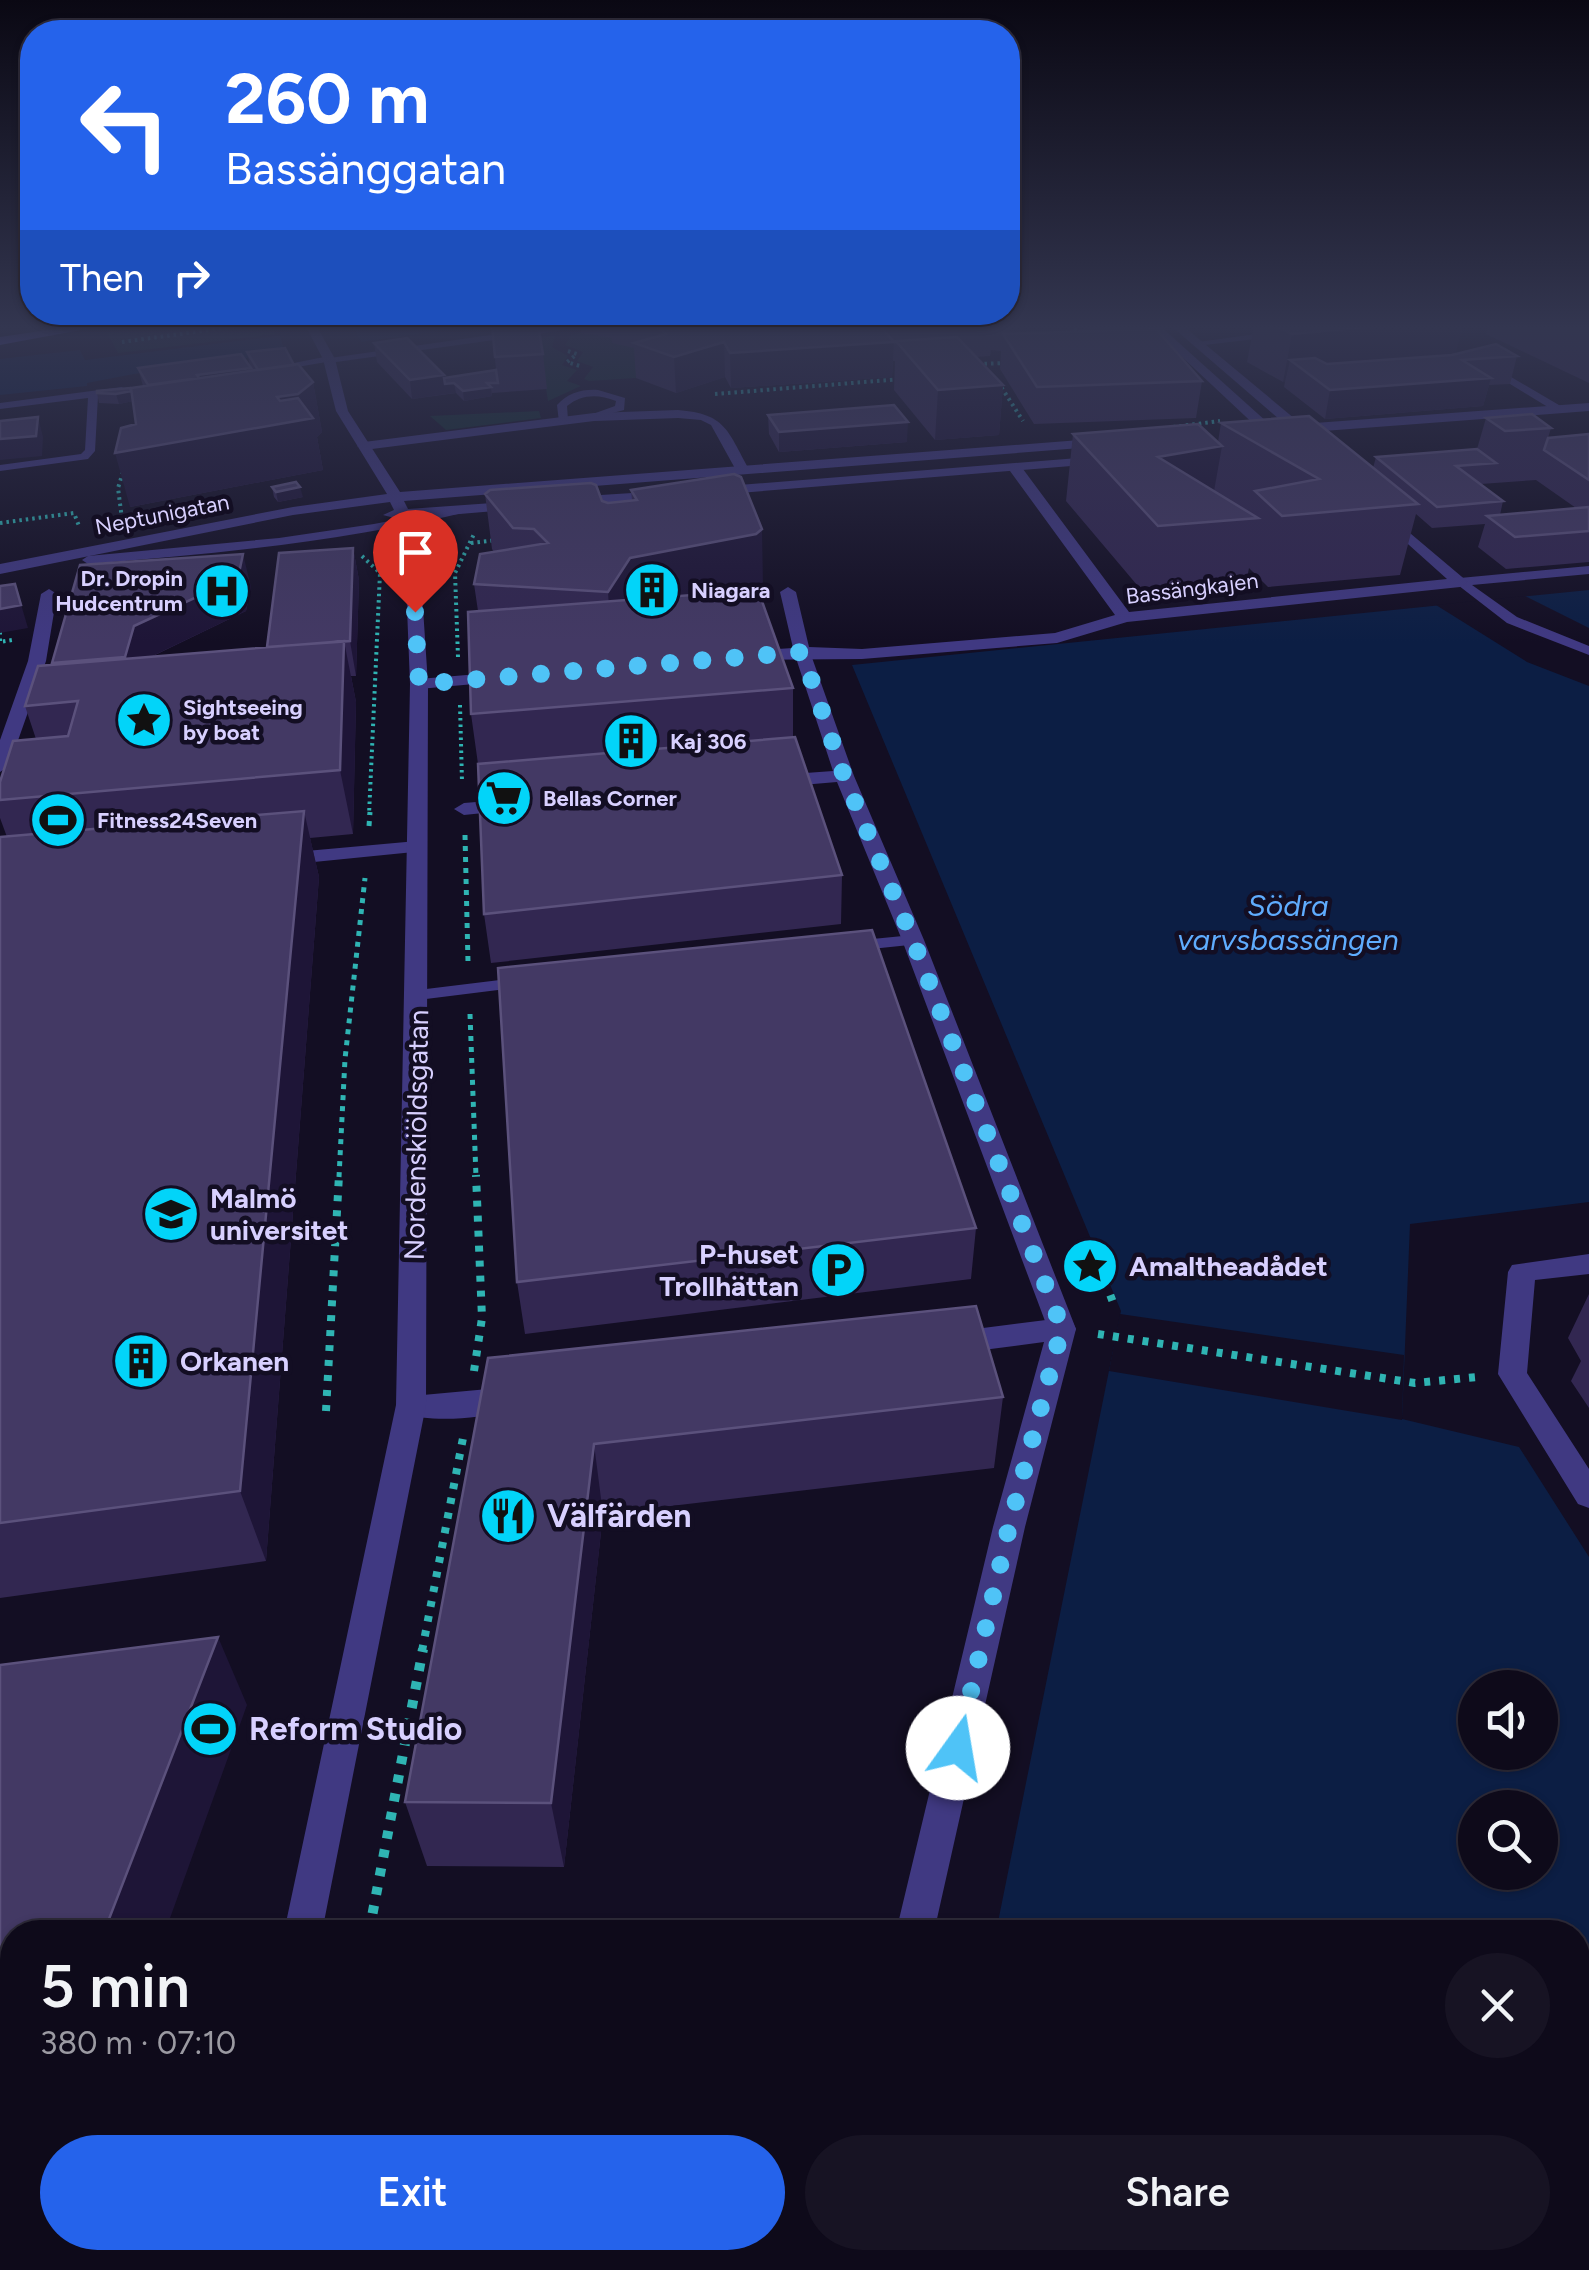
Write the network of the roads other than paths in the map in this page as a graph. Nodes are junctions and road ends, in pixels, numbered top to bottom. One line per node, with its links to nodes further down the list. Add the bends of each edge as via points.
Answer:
1 (91, 431): 16 (lane, via 84,457)
2 (355, 431): 12 (street, Nordenskiöldsgatan)
3 (479, 431): 12 (street)
4 (720, 431): 18 (street)
5 (1253, 431): 9 (street)
6 (1268, 431): 14 (street)
7 (1300, 431): 11 (street)
8 (1481, 431): 11 (street)
9 (1223, 433)
10 (1127, 440): 18 (street, Neptunigatan)
11 (1316, 443): 14 (street)
12 (364, 446): 24 (street, Nordenskiöldsgatan)
13 (1255, 448): 14 (street)
14 (1290, 448)
15 (1112, 459): 17 (street)
16 (0, 468)
17 (1015, 468): 19 (street); 31 (street)
18 (742, 469): 24 (street, Neptunigatan)
19 (692, 493)
20 (674, 494): 21 (street)
21 (561, 502)
22 (542, 503): 24 (street, Neptunigatan)
23 (1372, 505): 28 (street)
24 (403, 511): 25 (street, Neptunigatan, via 293,511); 27 (street, Neptunigatan); 36 (street, Nordenskiöldsgatan, via 413,546)
25 (0, 569)
26 (1589, 570): 28 (lane, Bassängkajen)
27 (0, 578)
28 (1460, 582): 31 (street, Bassängkajen); 32 (lane, via 1512,620)
29 (788, 592): 33 (street)
30 (50, 594): 37 (street, via 37,661)
31 (1125, 617): 33 (street, Bassängkajen, via 1057,638 862,654)
32 (1589, 651)
33 (802, 652): 34 (street, Bassängkajen); 38 (street)
34 (726, 658)
35 (516, 676): 36 (street)
36 (419, 684): 42 (street, Nordenskiöldsgatan)
37 (0, 766)
38 (844, 776): 39 (street); 44 (street)
39 (757, 783)
40 (542, 802): 41 (street)
41 (464, 810)
42 (417, 847): 43 (street); 47 (street, Nordenskiöldsgatan)
43 (271, 860)
44 (913, 940): 45 (lane); 49 (street)
45 (836, 948)
46 (546, 980): 47 (lane)
47 (418, 995): 52 (street, Nordenskiöldsgatan)
48 (1589, 1264): 53 (street, via 1522,1272 1512,1374)
49 (1062, 1328): 50 (street); 55 (street)
50 (924, 1346)
51 (548, 1394): 52 (street)
52 (411, 1404): 54 (street, Nordenskiöldsgatan)
53 (1589, 1495)
54 (305, 1920)
55 (918, 1920)

